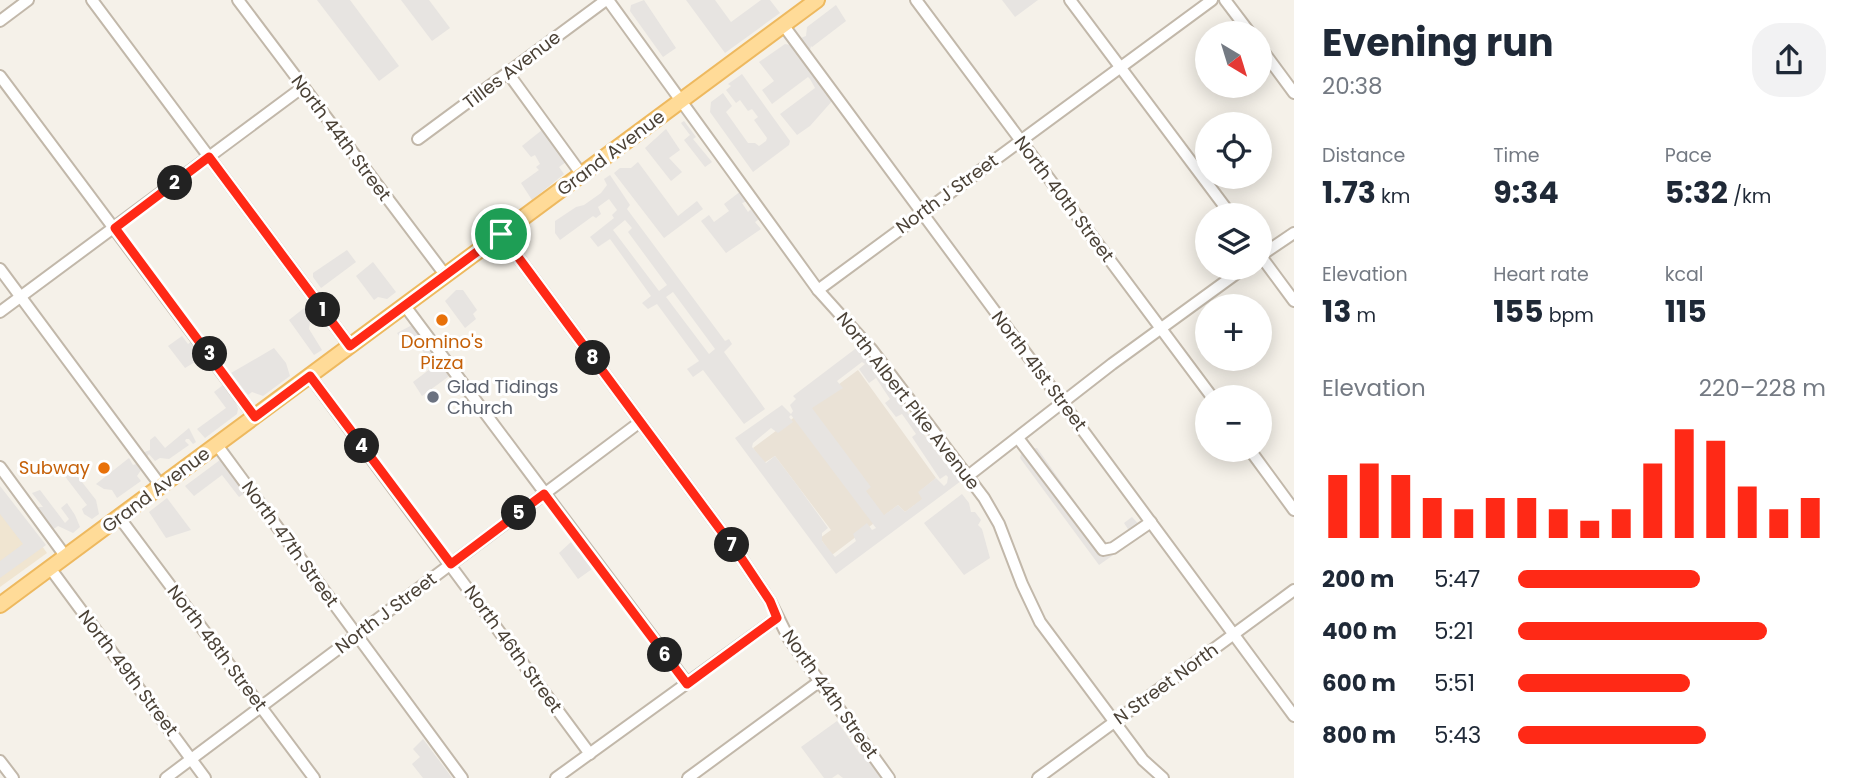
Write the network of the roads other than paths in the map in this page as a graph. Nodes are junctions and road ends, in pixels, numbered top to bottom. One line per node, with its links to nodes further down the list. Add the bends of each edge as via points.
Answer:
1 (28, 0): 10 (street)
2 (92, 0): 22 (street)
3 (238, 0): 17 (street, North 44th Street)
4 (817, 0): 12 (main road, Grand Avenue)
5 (916, 0): 21 (street, North 40th Street)
6 (1070, 0): 14 (street)
7 (1212, 0): 14 (street, North J Street)
8 (1225, 0): 11 (street)
9 (611, 1): 15 (street, Tilles Avenue); 19 (street, North Albert Pike Avenue)
10 (0, 21)
11 (1241, 21)
12 (784, 26): 19 (main road, Grand Avenue); 25 (street, North 41st Street)
13 (1272, 63): 18 (street)
14 (1121, 67): 21 (street, North J Street); 24 (street)
15 (508, 73): 20 (street, Tilles Avenue); 23 (street)
16 (0, 76): 26 (street)
17 (303, 87): 22 (street); 32 (street, North 44th Street)
18 (1294, 93)
19 (683, 100): 23 (main road, Grand Avenue); 34 (street, North Albert Pike Avenue)
20 (418, 139)
21 (1020, 141): 25 (street, North J Street); 39 (street, North 40th Street)
22 (209, 157): 26 (street); 40 (street)
23 (582, 174): 28 (main road, Grand Avenue)
24 (1222, 203)
25 (922, 213): 34 (street, North J Street); 43 (street, North 41st Street)
26 (115, 228): 35 (street); 44 (street)
27 (1294, 233): 29 (street)
28 (501, 234): 32 (main road, Grand Avenue); 45 (street, North 44th Street)
29 (1272, 247)
30 (0, 269): 35 (street)
31 (1272, 271): 36 (street)
32 (446, 276): 37 (main road, Grand Avenue)
33 (1228, 280): 39 (street)
34 (818, 290): 50 (street, North Albert Pike Avenue, via 872,350)
35 (20, 297): 38 (street); 51 (street)
36 (1294, 301)
37 (405, 306): 40 (main road, Grand Avenue); 52 (street)
38 (0, 312)
39 (1162, 329): 42 (street, North 40th Street); 43 (street)
40 (350, 346): 41 (main road, Grand Avenue)
41 (310, 376): 44 (main road, Grand Avenue); 57 (street, North 46th Street)
42 (1203, 385)
43 (1063, 403): 46 (street); 55 (street, North 41st Street)
44 (255, 417): 47 (main road, Grand Avenue)
45 (640, 422): 52 (street, North J Street); 61 (street, North 44th Street, via 742,559)
46 (1018, 438): 50 (street); 55 (street, via 1103,550)
47 (217, 445): 51 (main road, Grand Avenue); 63 (street, North 47th Street)
48 (1259, 462): 53 (street)
49 (0, 467): 56 (street)
50 (968, 476): 68 (street, North Albert Pike Avenue, via 999,524 1033,610)
51 (161, 486): 54 (main road, Grand Avenue)
52 (544, 494): 57 (street, North J Street); 65 (street)
53 (1294, 510)
54 (119, 517): 56 (main road, Grand Avenue); 66 (street, North 48th Street)
55 (1151, 522): 62 (street, North 41st Street)
56 (66, 556): 58 (main road, Grand Avenue)
57 (451, 564): 63 (street, North J Street); 69 (street, North 46th Street)
58 (50, 568): 60 (main road, Grand Avenue); 70 (street, North 49th Street)
59 (1294, 590): 62 (street, N Street North)
60 (0, 605)
61 (777, 618): 64 (street, North 44th Street); 65 (street)
62 (1234, 634): 67 (street, North 41st Street); 68 (street, N Street North)
63 (357, 635): 66 (street, North J Street); 76 (street, North 47th Street)
64 (820, 681): 78 (street); 79 (street, North 44th Street)
65 (687, 684): 69 (street)
66 (261, 707): 70 (street, North J Street); 75 (street, North 48th Street)
67 (1294, 716)
68 (1115, 722): 80 (street, N Street North); 81 (street, North Albert Pike Avenue)
69 (590, 754): 77 (street)
70 (191, 759): 73 (street, North J Street); 74 (street, North 49th Street)
71 (0, 761): 72 (street)
72 (13, 778)
73 (166, 778)
74 (205, 778)
75 (314, 778)
76 (462, 778)
77 (556, 778)
78 (688, 778)
79 (889, 778)
80 (1040, 778)
81 (1163, 778)

